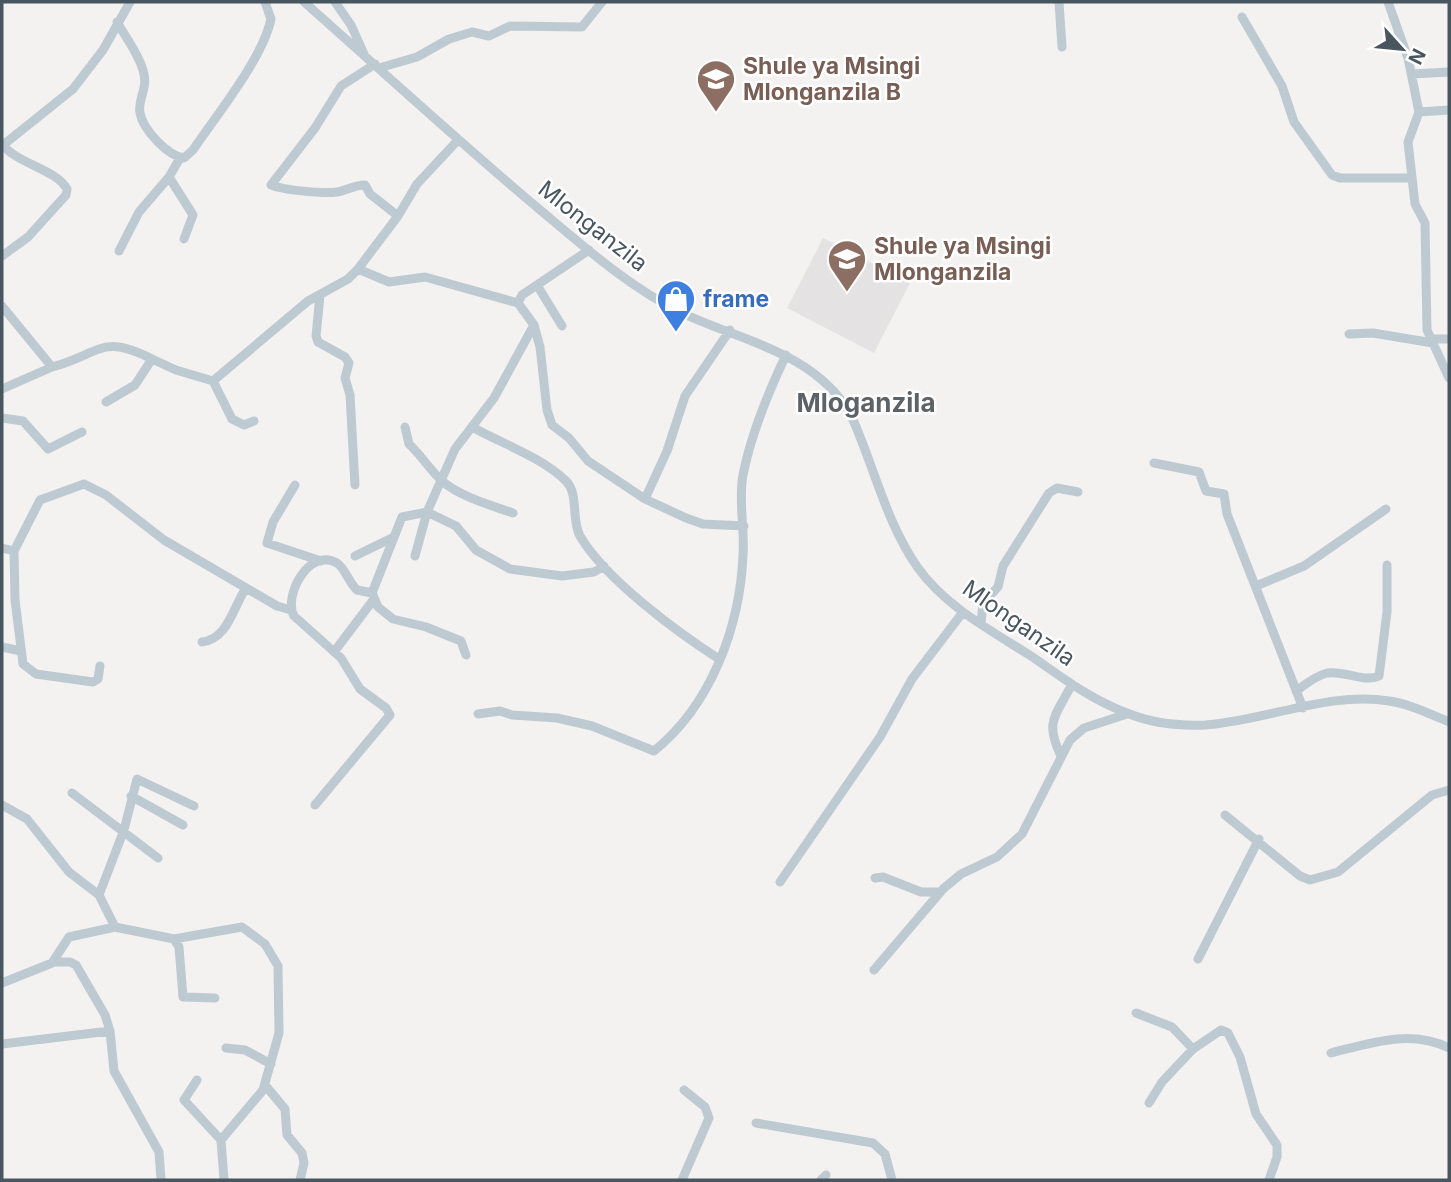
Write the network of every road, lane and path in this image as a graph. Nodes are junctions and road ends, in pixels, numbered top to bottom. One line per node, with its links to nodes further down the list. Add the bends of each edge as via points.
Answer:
1 (130, 2): 9 (street)
2 (265, 2): 19 (street, via 271,19 265,37 193,150)
3 (304, 2): 11 (street, Mlonganzila)
4 (335, 2): 11 (street)
5 (602, 2): 12 (street, via 582,27 510,26 489,36 472,33 449,39 416,57)
6 (1059, 2): 10 (street)
7 (1388, 2): 14 (street)
8 (1242, 17): 21 (street, via 1282,86 1294,122 1332,175)
9 (117, 22): 18 (street, via 103,50 73,89); 19 (street, via 144,71 147,86 139,111 142,119 161,144)
10 (1062, 47)
11 (365, 55): 12 (street, Mlonganzila)
12 (377, 66): 17 (street, Mlonganzila); 22 (street, via 341,86 271,185 284,191 335,193 365,185)
13 (1449, 72): 14 (street)
14 (1412, 74): 16 (street)
15 (1449, 110): 16 (street)
16 (1419, 111): 21 (street, via 1408,142)
17 (458, 140): 22 (street, via 418,184); 24 (street, Mlonganzila)
18 (2, 145): 26 (street, via 59,179 67,189 28,237)
19 (180, 158): 20 (street)
20 (169, 177): 23 (street, via 193,215); 25 (street, via 139,212)
21 (1409, 178): 37 (street, via 1415,204 1426,223 1425,307)
22 (398, 216): 27 (street)
23 (184, 239)
24 (589, 250): 28 (street); 34 (street, Mlonganzila, via 669,306)
25 (119, 251)
26 (2, 256)
27 (358, 269): 29 (street); 30 (street, via 389,282 425,277)
28 (537, 285): 30 (street); 33 (street)
29 (320, 295): 42 (street); 53 (street, via 318,342 349,363 345,378)
30 (518, 303): 32 (street)
31 (2, 306): 40 (street)
32 (534, 325): 48 (street); 55 (street, via 552,425 588,461)
33 (562, 326)
34 (730, 330): 38 (street, Mlonganzila); 55 (street, via 685,396)
35 (1349, 334): 37 (street)
36 (1449, 339): 37 (street)
37 (1432, 341): 41 (street)
38 (786, 355): 59 (street, via 755,431 742,478); 72 (street, Mlonganzila, via 841,398 862,439 892,526 919,570)
39 (152, 359): 40 (street, via 129,347 107,345); 42 (street); 44 (street, via 135,385)
40 (52, 367): 43 (street)
41 (1449, 378)
42 (213, 381): 46 (street, via 232,419 244,425)
43 (2, 389)
44 (106, 402)
45 (2, 418): 49 (street, via 23,421 48,449)
46 (254, 421)
47 (405, 427): 51 (street, via 409,444)
48 (474, 428): 51 (street, via 456,449); 67 (street, via 568,483 574,523)
49 (82, 432)
50 (1154, 463): 68 (street, via 1199,472 1206,491 1224,495)
51 (441, 480): 57 (street); 58 (street)
52 (295, 485): 65 (street, via 273,522 267,543)
53 (355, 485)
54 (1078, 492): 73 (street, via 1057,488 1049,493 1003,566 998,587 983,604)
55 (645, 499): 59 (street, via 703,524)
56 (1386, 509): 68 (street, via 1304,566)
57 (427, 512): 60 (street, via 404,515); 64 (street); 67 (street, via 456,526 476,550 510,569 562,576 594,572)
58 (513, 513)
59 (744, 526): 79 (street, via 737,615)
60 (394, 537): 63 (street); 70 (street)
61 (2, 548): 62 (street)
62 (14, 551): 69 (street, via 41,499 85,484 151,531); 76 (street)
63 (355, 556)
64 (415, 556)
65 (323, 562): 70 (street, via 336,563 357,590); 71 (street, via 300,574)
66 (1387, 565): 82 (street, via 1379,676 1330,672)
67 (604, 566): 79 (street)
68 (1256, 586): 82 (street)
69 (246, 588): 71 (street); 74 (street, via 221,635)
70 (373, 596): 77 (street); 78 (street, via 393,619 461,641)
71 (291, 610): 77 (street)
72 (963, 612): 73 (street, Mlonganzila); 100 (street, via 912,679 880,737)
73 (981, 624): 81 (street, Mlonganzila)
74 (202, 642)
75 (2, 647): 76 (street)
76 (21, 651): 80 (street, via 23,664 36,674 93,682)
77 (334, 652): 92 (street, via 360,689 390,715)
78 (466, 655)
79 (719, 659): 85 (street, via 697,707 654,751 592,726 557,718 500,711)
80 (100, 666)
81 (1072, 684): 84 (street, Mlonganzila); 87 (street, via 1051,725)
82 (1296, 691): 83 (street)
83 (1303, 708): 84 (street, Mlonganzila, via 1205,725 1170,724); 86 (street, Mlonganzila, via 1347,700 1388,700)
84 (1127, 713): 87 (street, via 1084,728)
85 (478, 714)
86 (1449, 722)
87 (1061, 756): 101 (street, via 1015,843)
88 (1449, 790): 97 (street, via 1432,795 1328,877 1310,880 1300,876)
89 (72, 793): 96 (street)
90 (131, 796): 93 (street, via 140,778); 95 (street); 96 (street)
91 (2, 804): 102 (street, via 27,819 69,872)
92 (315, 805)
93 (194, 806)
94 (1225, 815): 97 (street)
95 (183, 825)
96 (124, 831): 98 (street); 102 (street)
97 (1259, 839): 105 (street)
98 (158, 858)
99 (875, 878): 101 (street, via 921,892)
100 (780, 882)
101 (939, 892): 107 (street)
102 (99, 895): 103 (street)
103 (116, 927): 104 (street); 106 (street, via 69,937)
104 (174, 939): 109 (street, via 179,947 183,997); 117 (street, via 242,927 265,944 278,970 279,1033)
105 (1198, 958)
106 (53, 962): 108 (street); 111 (street, via 77,966)
107 (874, 970)
108 (2, 983)
109 (215, 998)
110 (1136, 1013): 115 (street, via 1172,1027)
111 (110, 1031): 112 (street); 124 (street, via 114,1071 159,1152)
112 (2, 1044)
113 (226, 1048): 117 (street, via 245,1050)
114 (1449, 1048): 116 (street, via 1400,1037)
115 (1193, 1049): 121 (street); 129 (street, via 1221,1030 1231,1037 1256,1114 1279,1150)
116 (1331, 1053)
117 (271, 1064): 119 (street)
118 (197, 1080): 123 (street, via 184,1100)
119 (265, 1085): 123 (street); 126 (street, via 285,1110 286,1135 302,1153)
120 (684, 1090): 127 (street, via 705,1107 709,1118)
121 (1149, 1103)
122 (756, 1123): 128 (street, via 873,1143 884,1154)
123 (220, 1140): 125 (street)
124 (161, 1180)
125 (224, 1180)
126 (300, 1180)
127 (682, 1180)
128 (892, 1180)
129 (1269, 1180)

